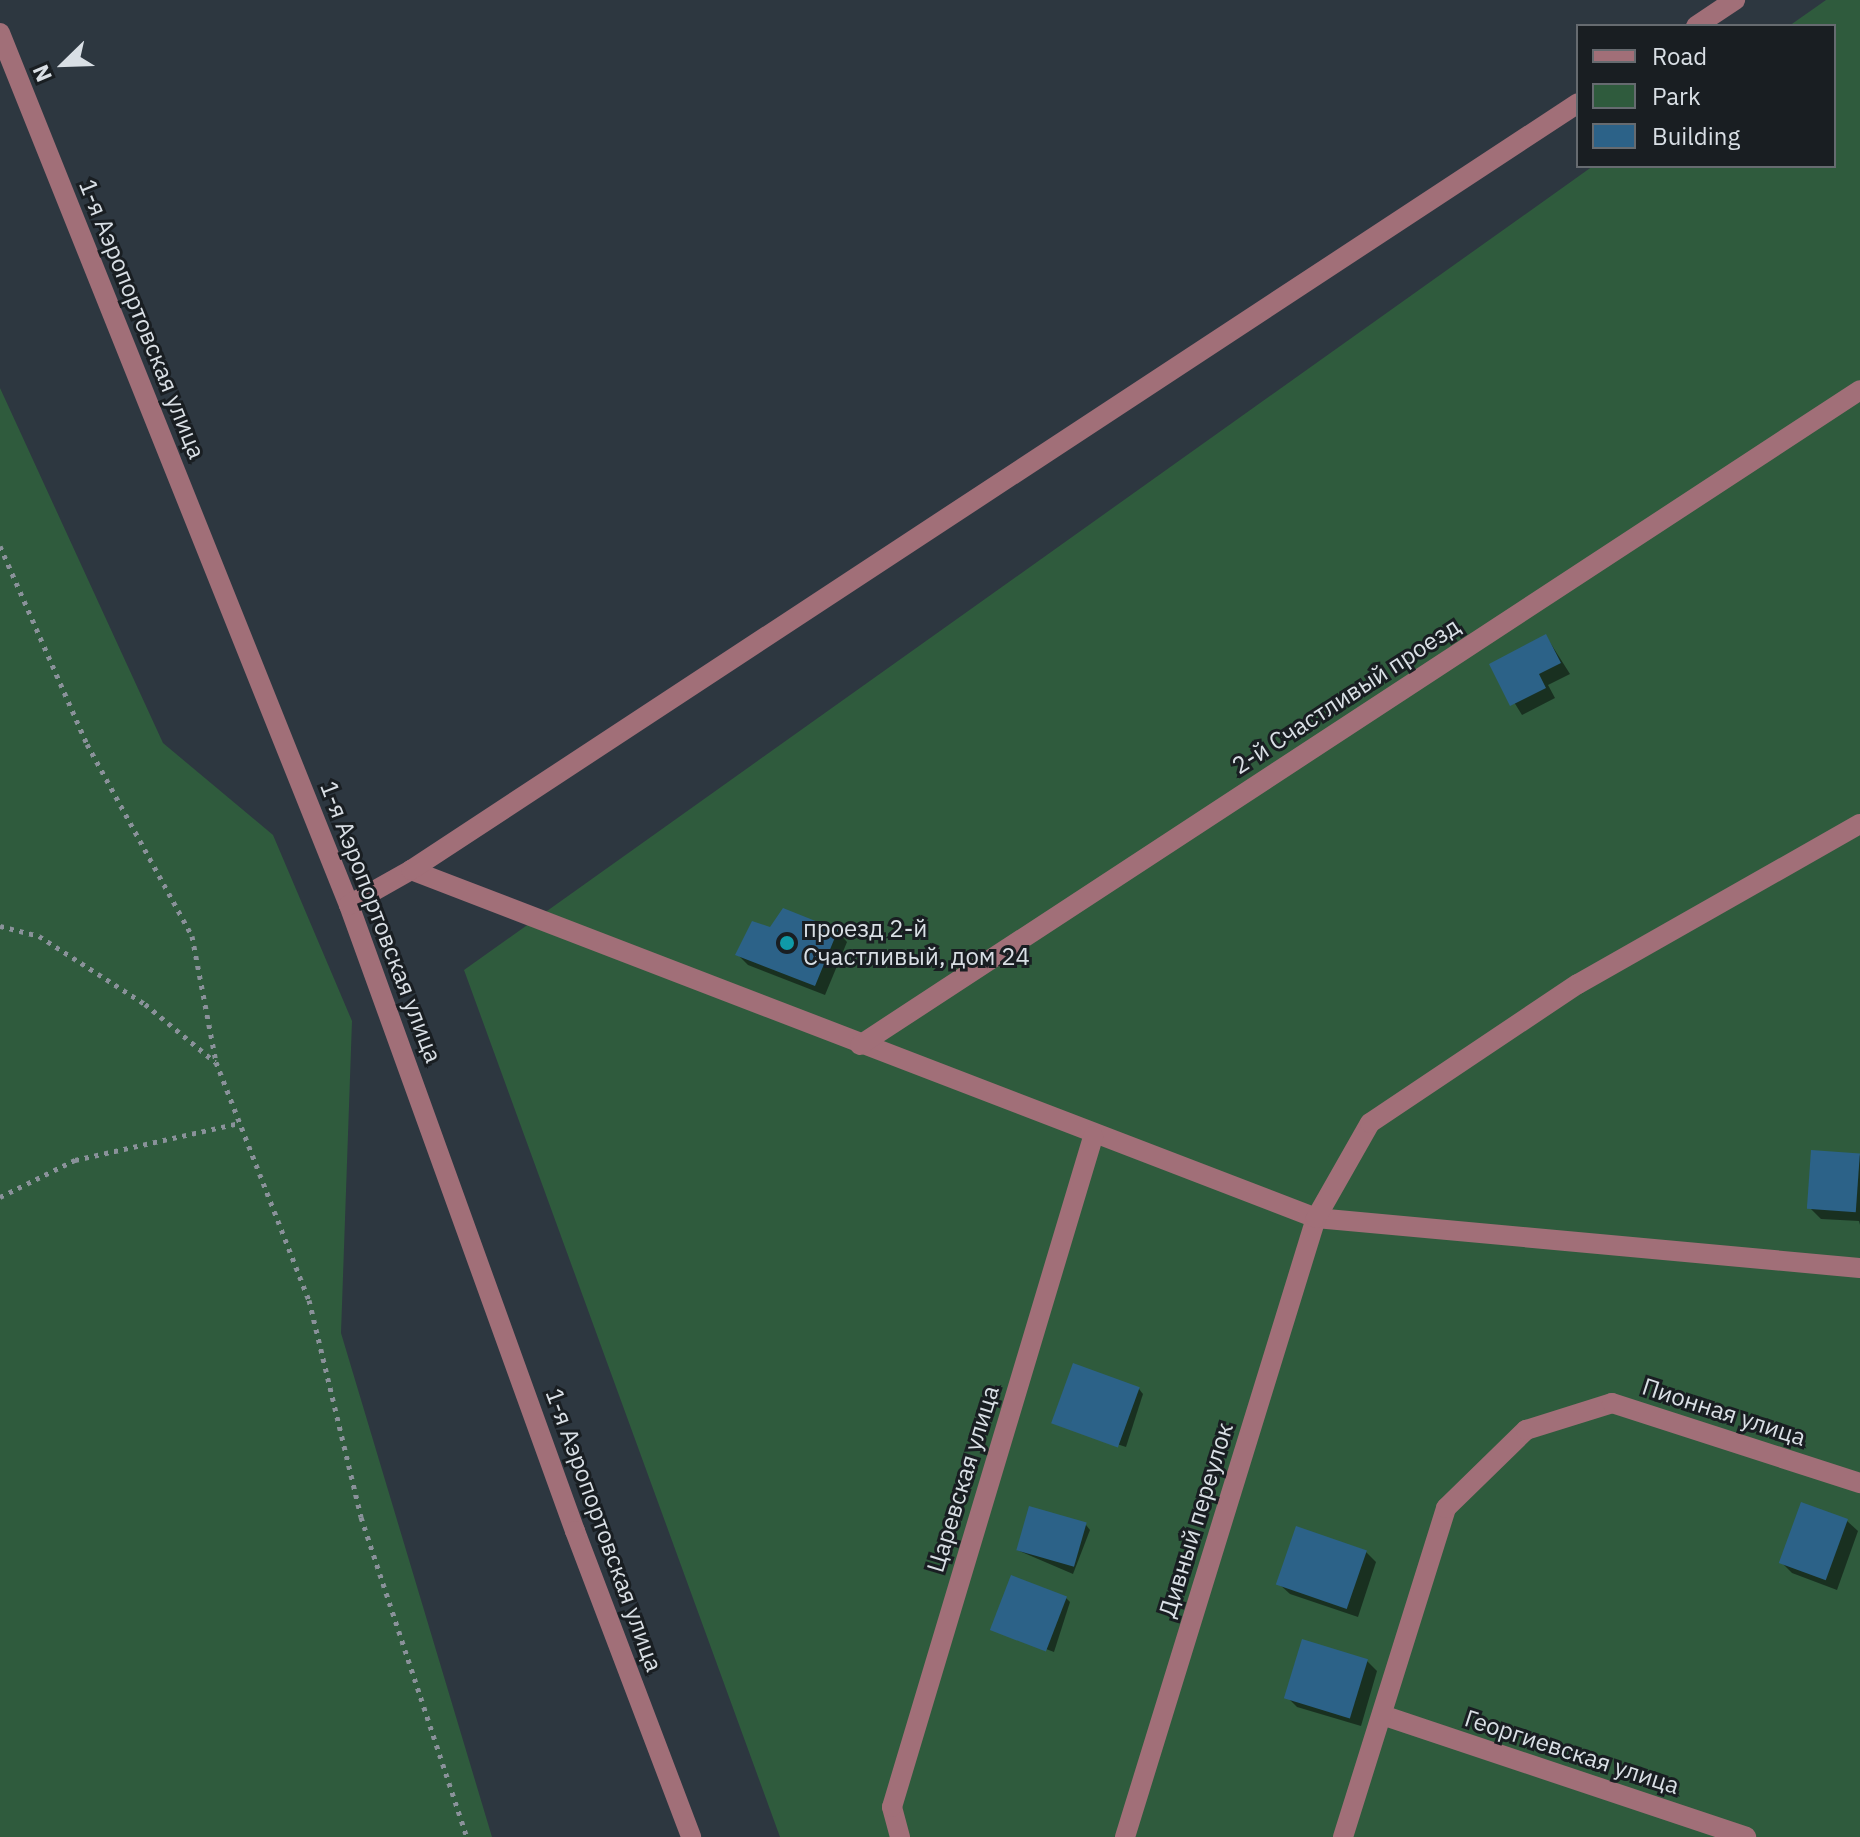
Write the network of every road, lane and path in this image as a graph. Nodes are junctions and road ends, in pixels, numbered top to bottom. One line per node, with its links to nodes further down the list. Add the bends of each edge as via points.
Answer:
1 (1735, 0): 2 (street)
2 (1699, 24)
3 (0, 33): 9 (street, 1-я Аэропортовская улица)
4 (1576, 104): 8 (street)
5 (1860, 390): 11 (street, 2-й Счастливый проезд)
6 (0, 546): 12 (path, via 87,744 192,936)
7 (1860, 824): 16 (street, Дивный переулок, via 1578,984 1370,1123)
8 (411, 870): 9 (street); 11 (street)
9 (349, 905): 21 (street, 1-я Аэропортовская улица)
10 (0, 926): 12 (path, via 39,936 145,1004)
11 (860, 1045): 14 (street)
12 (216, 1062): 13 (path)
13 (239, 1123): 15 (path, via 75,1160); 20 (path, via 309,1300 361,1517)
14 (1093, 1137): 16 (street); 22 (street, Царевская улица, via 892,1807)
15 (0, 1197)
16 (1316, 1218): 17 (street); 23 (street, Дивный переулок)
17 (1860, 1268)
18 (1860, 1483): 19 (street, Пионная улица, via 1612,1403 1526,1430 1446,1508)
19 (1382, 1715): 24 (street); 25 (street, Георгиевская улица)
20 (467, 1837)
21 (691, 1837)
22 (900, 1837)
23 (1125, 1837)
24 (1343, 1837)
25 (1746, 1837)

